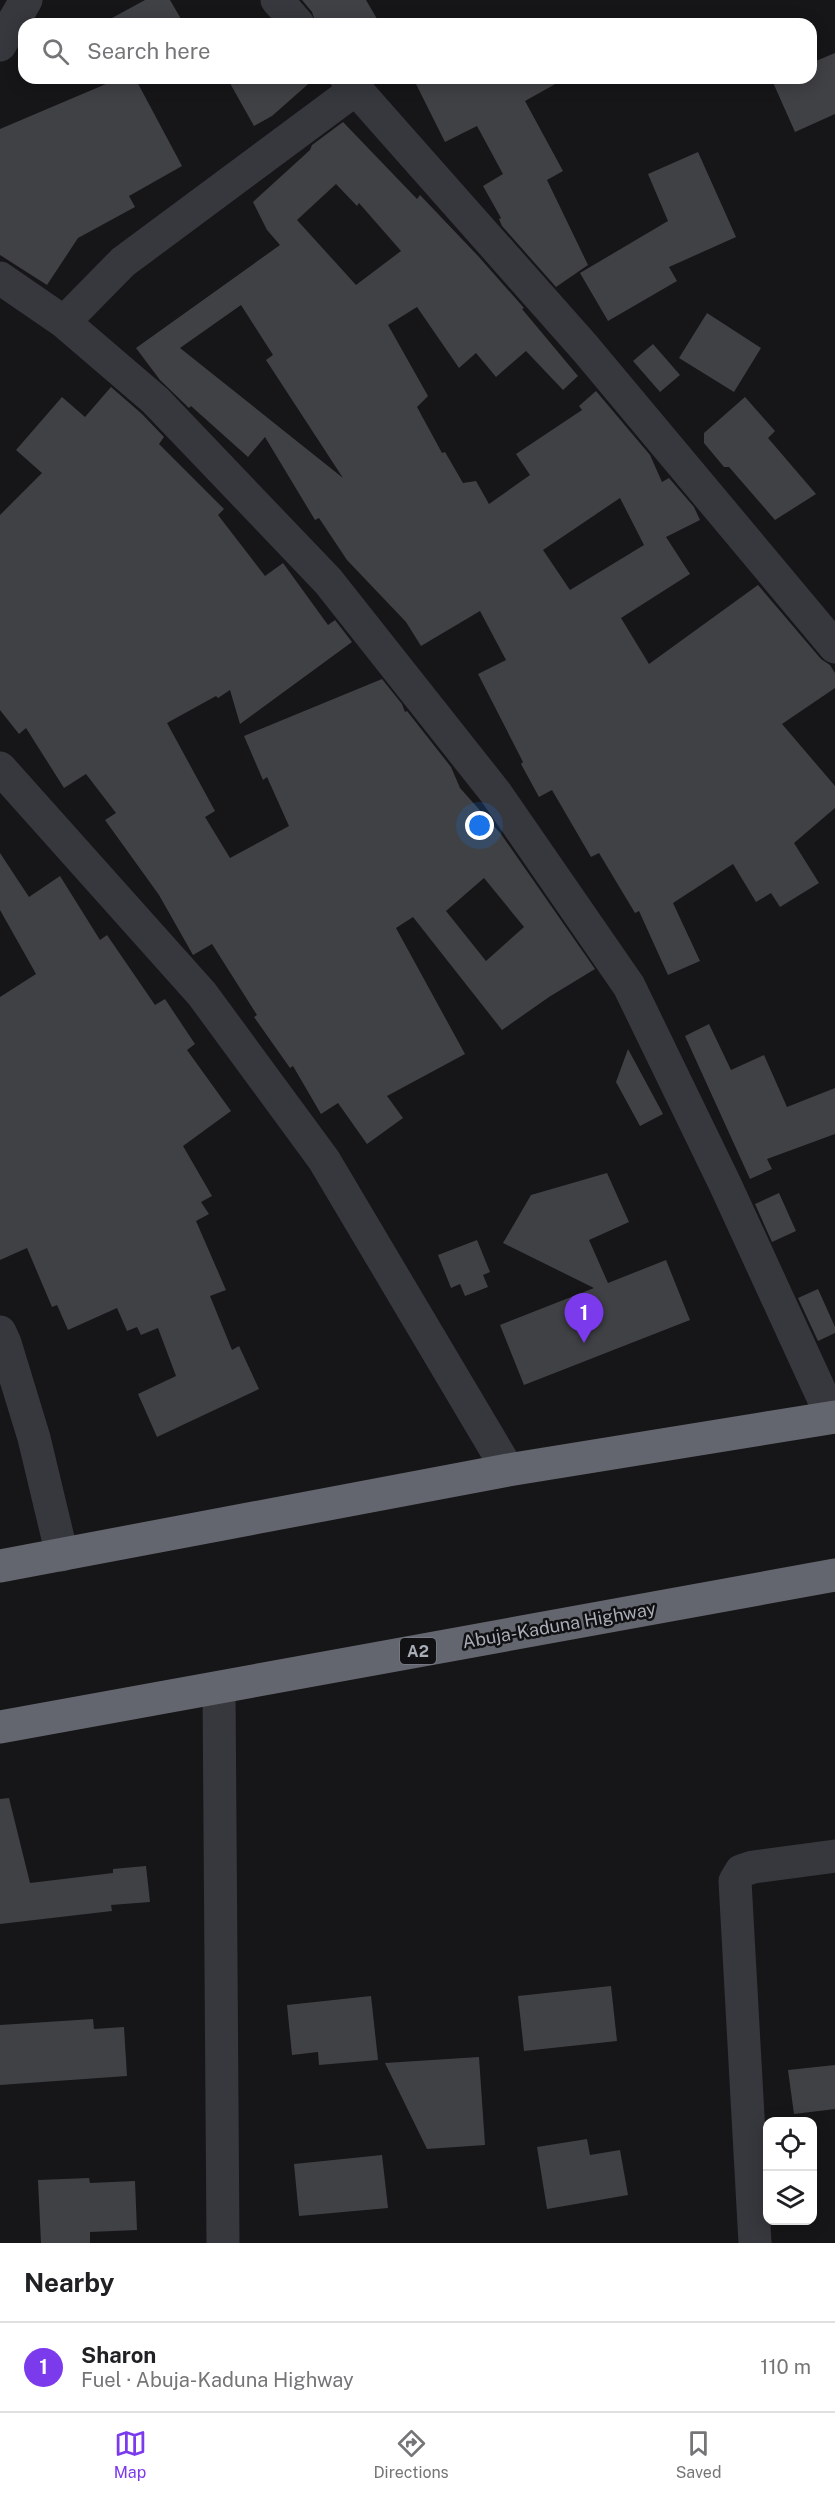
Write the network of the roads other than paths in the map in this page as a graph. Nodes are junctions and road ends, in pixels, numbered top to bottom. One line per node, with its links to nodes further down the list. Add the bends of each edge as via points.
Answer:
1 (26, 0): 4 (street)
2 (277, 0): 3 (street)
3 (293, 18)
4 (0, 45)
5 (350, 84): 8 (street, via 123,262)
6 (352, 84): 9 (street, via 585,348)
7 (0, 278): 8 (street)
8 (64, 321): 13 (street, via 155,400 328,580 495,792 629,986)
9 (835, 647)
10 (6, 788): 14 (street, via 201,994 324,1160)
11 (0, 1332): 12 (street)
12 (7, 1373): 15 (street, via 34,1438)
13 (834, 1417): 14 (highway)
14 (508, 1470): 15 (highway)
15 (62, 1556): 16 (highway)
16 (0, 1566)
17 (835, 1575): 18 (highway, Abuja-Kaduna Highway / A2)
18 (219, 1688): 19 (highway, Abuja-Kaduna Highway / A2); 21 (street)
19 (0, 1727)
20 (835, 1856): 22 (street, via 753,1866 741,1871 735,1881)
21 (223, 2243)
22 (755, 2243)

